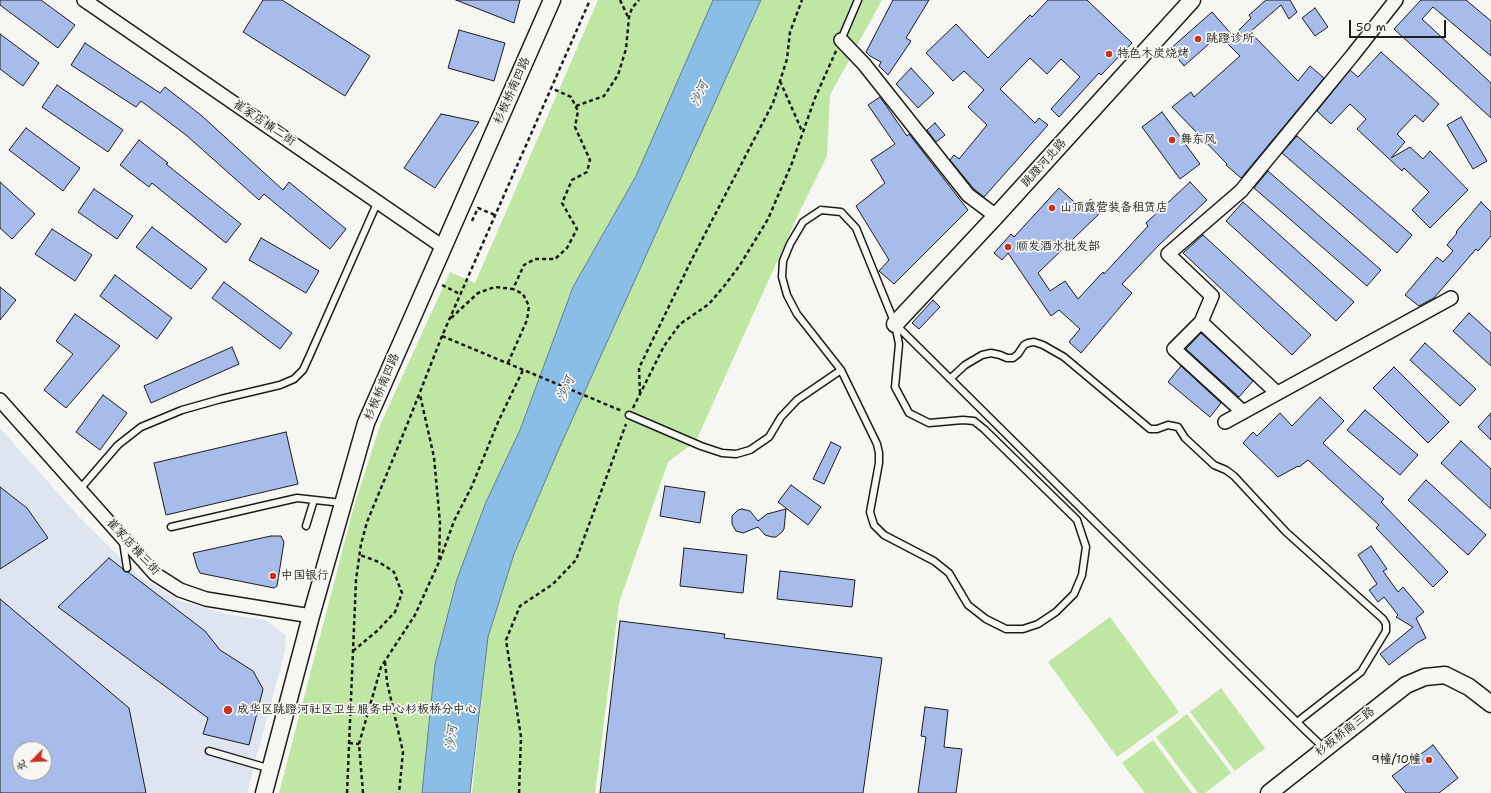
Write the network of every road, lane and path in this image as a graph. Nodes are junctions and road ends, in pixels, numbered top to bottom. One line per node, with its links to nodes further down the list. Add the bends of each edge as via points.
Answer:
1 (84, 0): 16 (street, 崔家店横二街)
2 (552, 0): 20 (street, 杉板桥南四路)
3 (590, 0): 13 (path)
4 (620, 0): 10 (path)
5 (639, 0): 10 (path)
6 (802, 0): 12 (path, via 790,32 787,59)
7 (858, 0): 11 (lane)
8 (1192, 0): 18 (street, 跳蹬河北路)
9 (1396, 0): 26 (street, via 1241,191 1168,254 1212,296)
10 (629, 17): 14 (path, via 626,49 618,75 604,96)
11 (841, 40): 15 (path); 18 (street, via 864,64 968,195)
12 (780, 81): 15 (path); 35 (path, via 773,103 639,368)
13 (551, 88): 14 (path, via 571,97); 17 (path)
14 (576, 106): 22 (path, via 578,111 575,127 590,160 586,172 572,180 562,203 577,229 567,248 555,259 535,259 524,265)
15 (802, 132): 35 (path, via 768,219 740,265 709,304 680,324 664,346)
16 (378, 201): 20 (street, 崔家店横二街); 40 (lane, via 303,370 294,379 280,385 182,410 141,427 118,445)
17 (495, 215): 19 (path, via 478,208); 23 (path)
18 (996, 216): 27 (street, 跳蹬河北路)
19 (471, 222)
20 (443, 247): 42 (street, 杉板桥南四路, via 366,423)
21 (445, 278): 23 (path, via 441,285)
22 (513, 289): 25 (path, via 495,288 478,293); 29 (path, via 523,294 529,306 527,320)
23 (460, 294): 25 (path)
24 (1451, 298): 33 (street)
25 (449, 319): 28 (path)
26 (1201, 322): 33 (street); 37 (street, via 1174,349)
27 (895, 324): 31 (lane, via 856,228 841,212 821,210 803,222 783,261 782,277 797,314); 31 (lane, via 899,344 895,387 909,413 930,423 974,421 1077,520 1086,547 1082,575 1074,594 1056,612 1038,624 1023,629 1006,628 986,619 968,605 949,573 934,561 884,535 874,525 870,512 879,453); 32 (lane)
28 (442, 336): 29 (path); 34 (path)
29 (508, 363): 30 (path)
30 (523, 370): 38 (path); 47 (path, via 454,521)
31 (841, 370): 38 (lane, via 797,400 781,417 769,437 750,450 736,454 722,454)
32 (950, 379): 53 (lane); 53 (lane, via 972,360 991,353 1013,358 1028,343 1043,345 1064,357 1150,430 1168,425 1178,427 1185,438 1214,465 1234,476 1286,532 1383,619 1386,631 1361,672)
33 (1277, 393): 37 (street)
34 (420, 394): 46 (path, via 367,522); 47 (path, via 434,456 440,523)
35 (640, 394): 38 (path)
36 (0, 400): 40 (street, 崔家店横三街)
37 (1243, 412): 39 (street)
38 (629, 415): 63 (path, via 576,560 553,584 520,606 506,640 521,737)
39 (1225, 422)
40 (80, 489): 45 (street, 崔家店横三街)
41 (314, 500): 42 (lane); 43 (lane); 44 (lane, via 297,498)
42 (343, 503): 49 (street, 杉板桥南四路)
43 (306, 526)
44 (171, 527)
45 (123, 537): 48 (lane); 49 (street, 崔家店横三街, via 155,574 180,590 206,599)
46 (360, 555): 50 (path, via 356,580); 50 (path, via 379,562 394,572 402,593 395,612)
47 (439, 562): 51 (path, via 415,615)
48 (127, 568)
49 (311, 616): 58 (street, 杉板桥南四路)
50 (353, 651): 54 (path)
51 (385, 661): 55 (path); 62 (path, via 387,682 403,752)
52 (1491, 704): 56 (street, 杉板桥南三路, via 1469,687 1445,675 1425,677 1406,685)
53 (1297, 722): 56 (lane)
54 (349, 743): 55 (path); 60 (path)
55 (358, 744): 61 (path)
56 (1325, 748): 64 (street, 杉板桥南三路)
57 (209, 751): 58 (lane)
58 (271, 769): 59 (street, 杉板桥南四路)
59 (264, 793)
60 (347, 793)
61 (363, 793)
62 (399, 793)
63 (519, 793)
64 (1269, 793)

